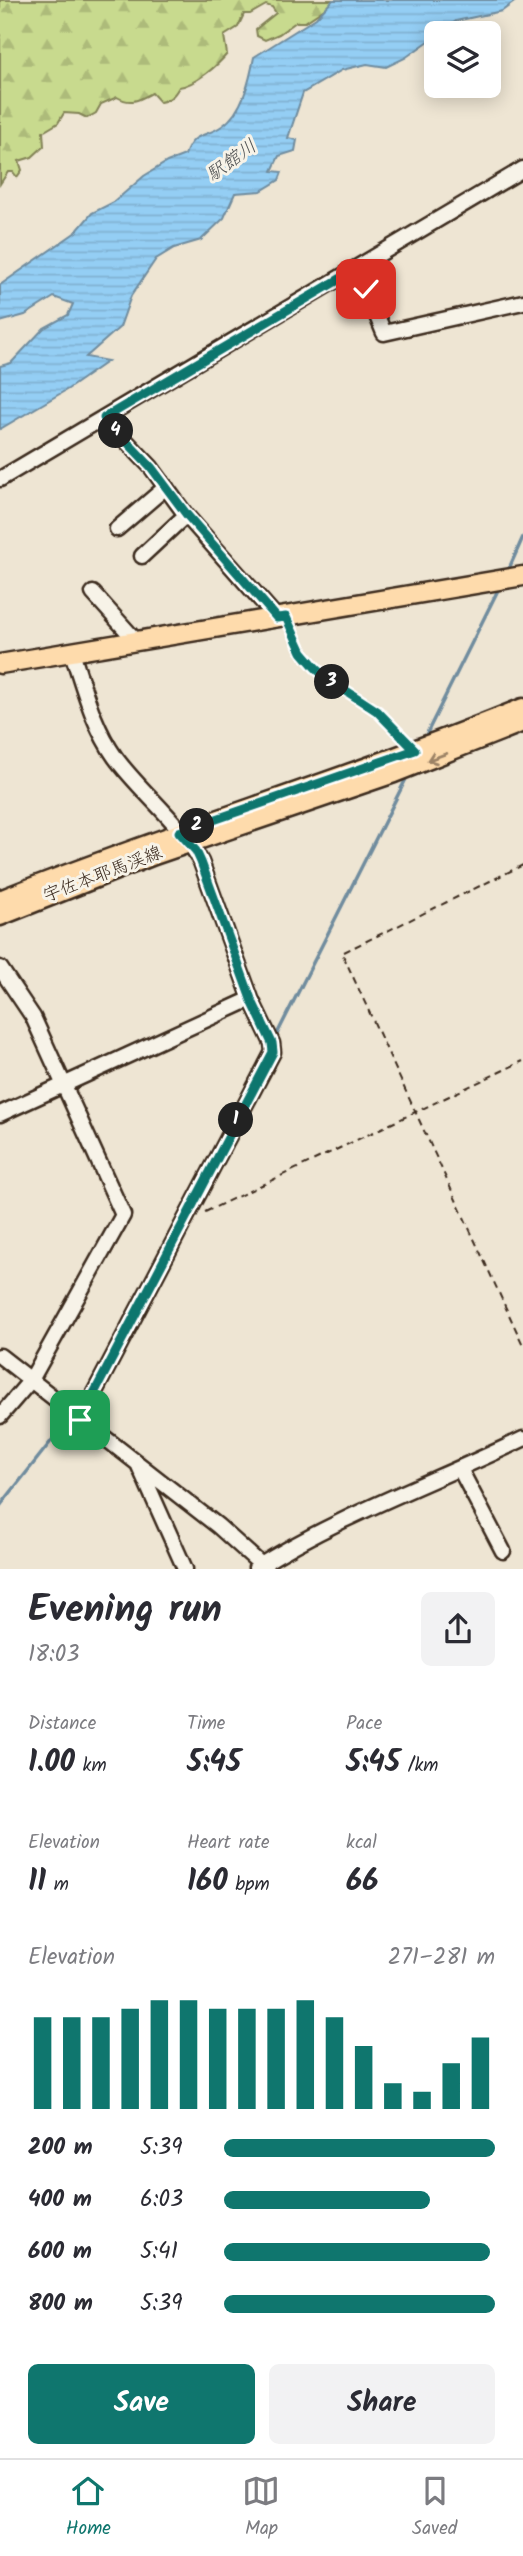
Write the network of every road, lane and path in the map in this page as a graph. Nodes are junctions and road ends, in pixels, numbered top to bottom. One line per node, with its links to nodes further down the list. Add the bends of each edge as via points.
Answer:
1 (523, 169): 2 (street)
2 (355, 270): 3 (street, via 384,333); 4 (street)
3 (523, 302)
4 (104, 418): 5 (street); 6 (street)
5 (0, 480)
6 (166, 487): 7 (street); 8 (street)
7 (187, 515): 9 (street); 12 (street)
8 (117, 529)
9 (142, 556)
10 (523, 576): 12 (main road)
11 (93, 593): 13 (street)
12 (281, 617): 13 (main road); 18 (path, via 302,652 325,677 377,711)
13 (137, 642): 14 (main road)
14 (72, 653): 15 (main road); 19 (street, via 93,717 108,746)
15 (0, 664)
16 (523, 708): 18 (main road, 宇佐本耶馬渓線)
17 (523, 723): 19 (main road, 宇佐本耶馬渓線, one-way to 19, via 394,773)
18 (418, 748): 19 (main road, 宇佐本耶馬渓線)
19 (184, 837): 21 (main road, 宇佐本耶馬渓線, via 102,860); 22 (main road, 宇佐本耶馬渓線); 24 (street, via 201,862)
20 (523, 865): 27 (path, via 342,953)
21 (0, 900)
22 (0, 916)
23 (0, 968): 26 (street, via 30,1012)
24 (251, 999): 26 (street); 29 (street, via 273,1052)
25 (523, 1061): 27 (path)
26 (65, 1085): 28 (street); 32 (street, via 123,1215)
27 (417, 1111): 29 (path); 30 (path)
28 (0, 1114)
29 (184, 1221): 34 (street)
30 (523, 1345)
31 (0, 1356): 32 (street)
32 (31, 1380): 33 (street); 34 (street)
33 (0, 1416)
34 (80, 1420): 36 (street)
35 (521, 1445): 37 (street)
36 (138, 1465): 39 (street, via 226,1532); 40 (street)
37 (460, 1469): 38 (street); 39 (street, via 392,1496)
38 (503, 1551)
39 (261, 1567)
40 (185, 1569)

